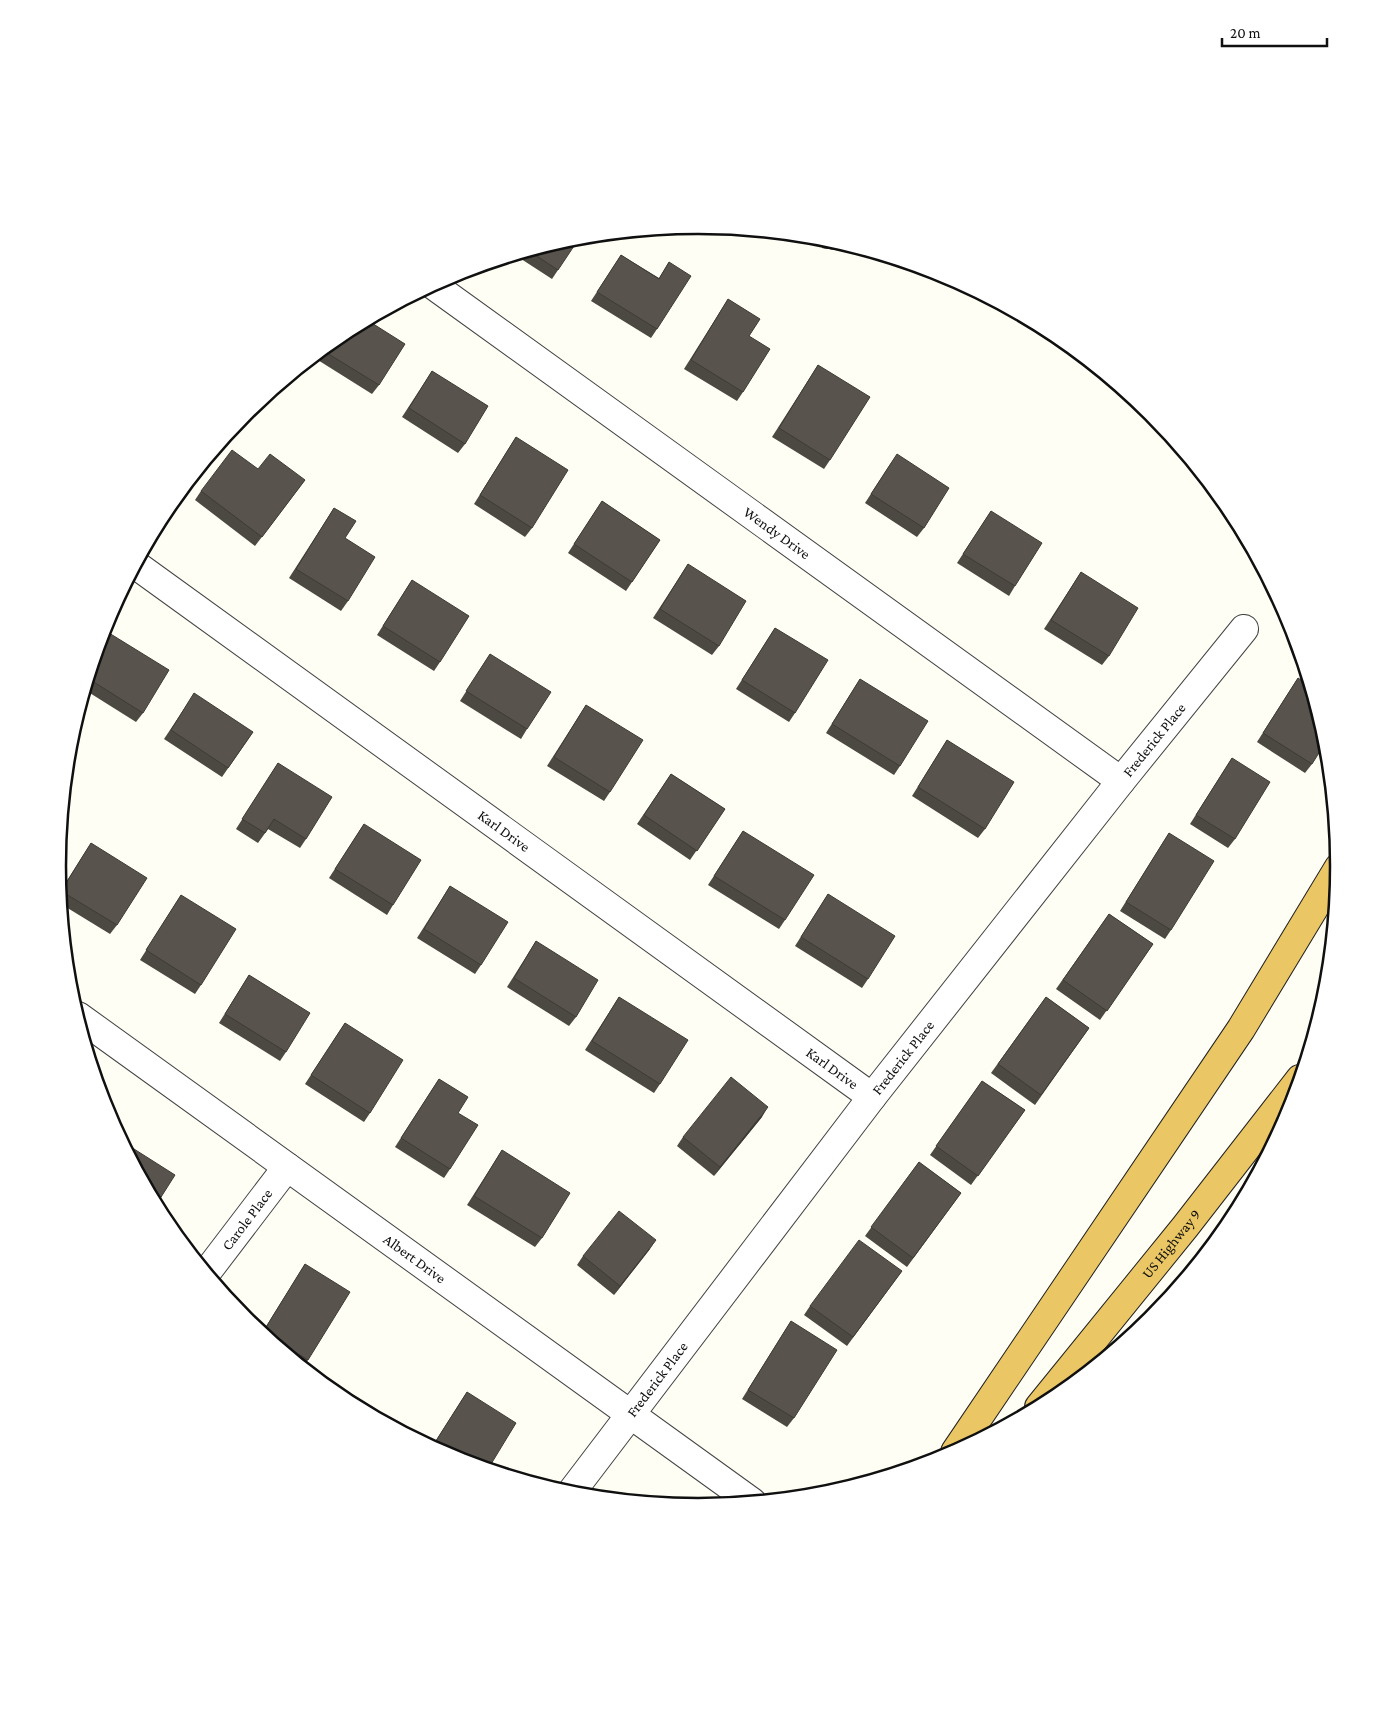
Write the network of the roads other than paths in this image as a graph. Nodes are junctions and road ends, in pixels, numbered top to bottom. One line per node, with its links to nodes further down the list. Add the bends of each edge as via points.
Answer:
1 (440, 290): 4 (street, Wendy Drive)
2 (141, 568): 8 (street, Karl Drive)
3 (1244, 629): 4 (street, Frederick Place)
4 (1121, 781): 8 (street, Frederick Place)
5 (1330, 881): 13 (highway, via 1241,1029)
6 (86, 1022): 9 (street, Albert Drive)
7 (1288, 1095): 11 (highway, US Highway 9)
8 (872, 1097): 12 (street, Frederick Place)
9 (287, 1167): 10 (street, Carole Place); 12 (street, Albert Drive)
10 (210, 1268)
11 (1053, 1390)
12 (631, 1415): 14 (street, Frederick Place); 15 (street, Albert Drive)
13 (963, 1440)
14 (576, 1486)
15 (744, 1497)

